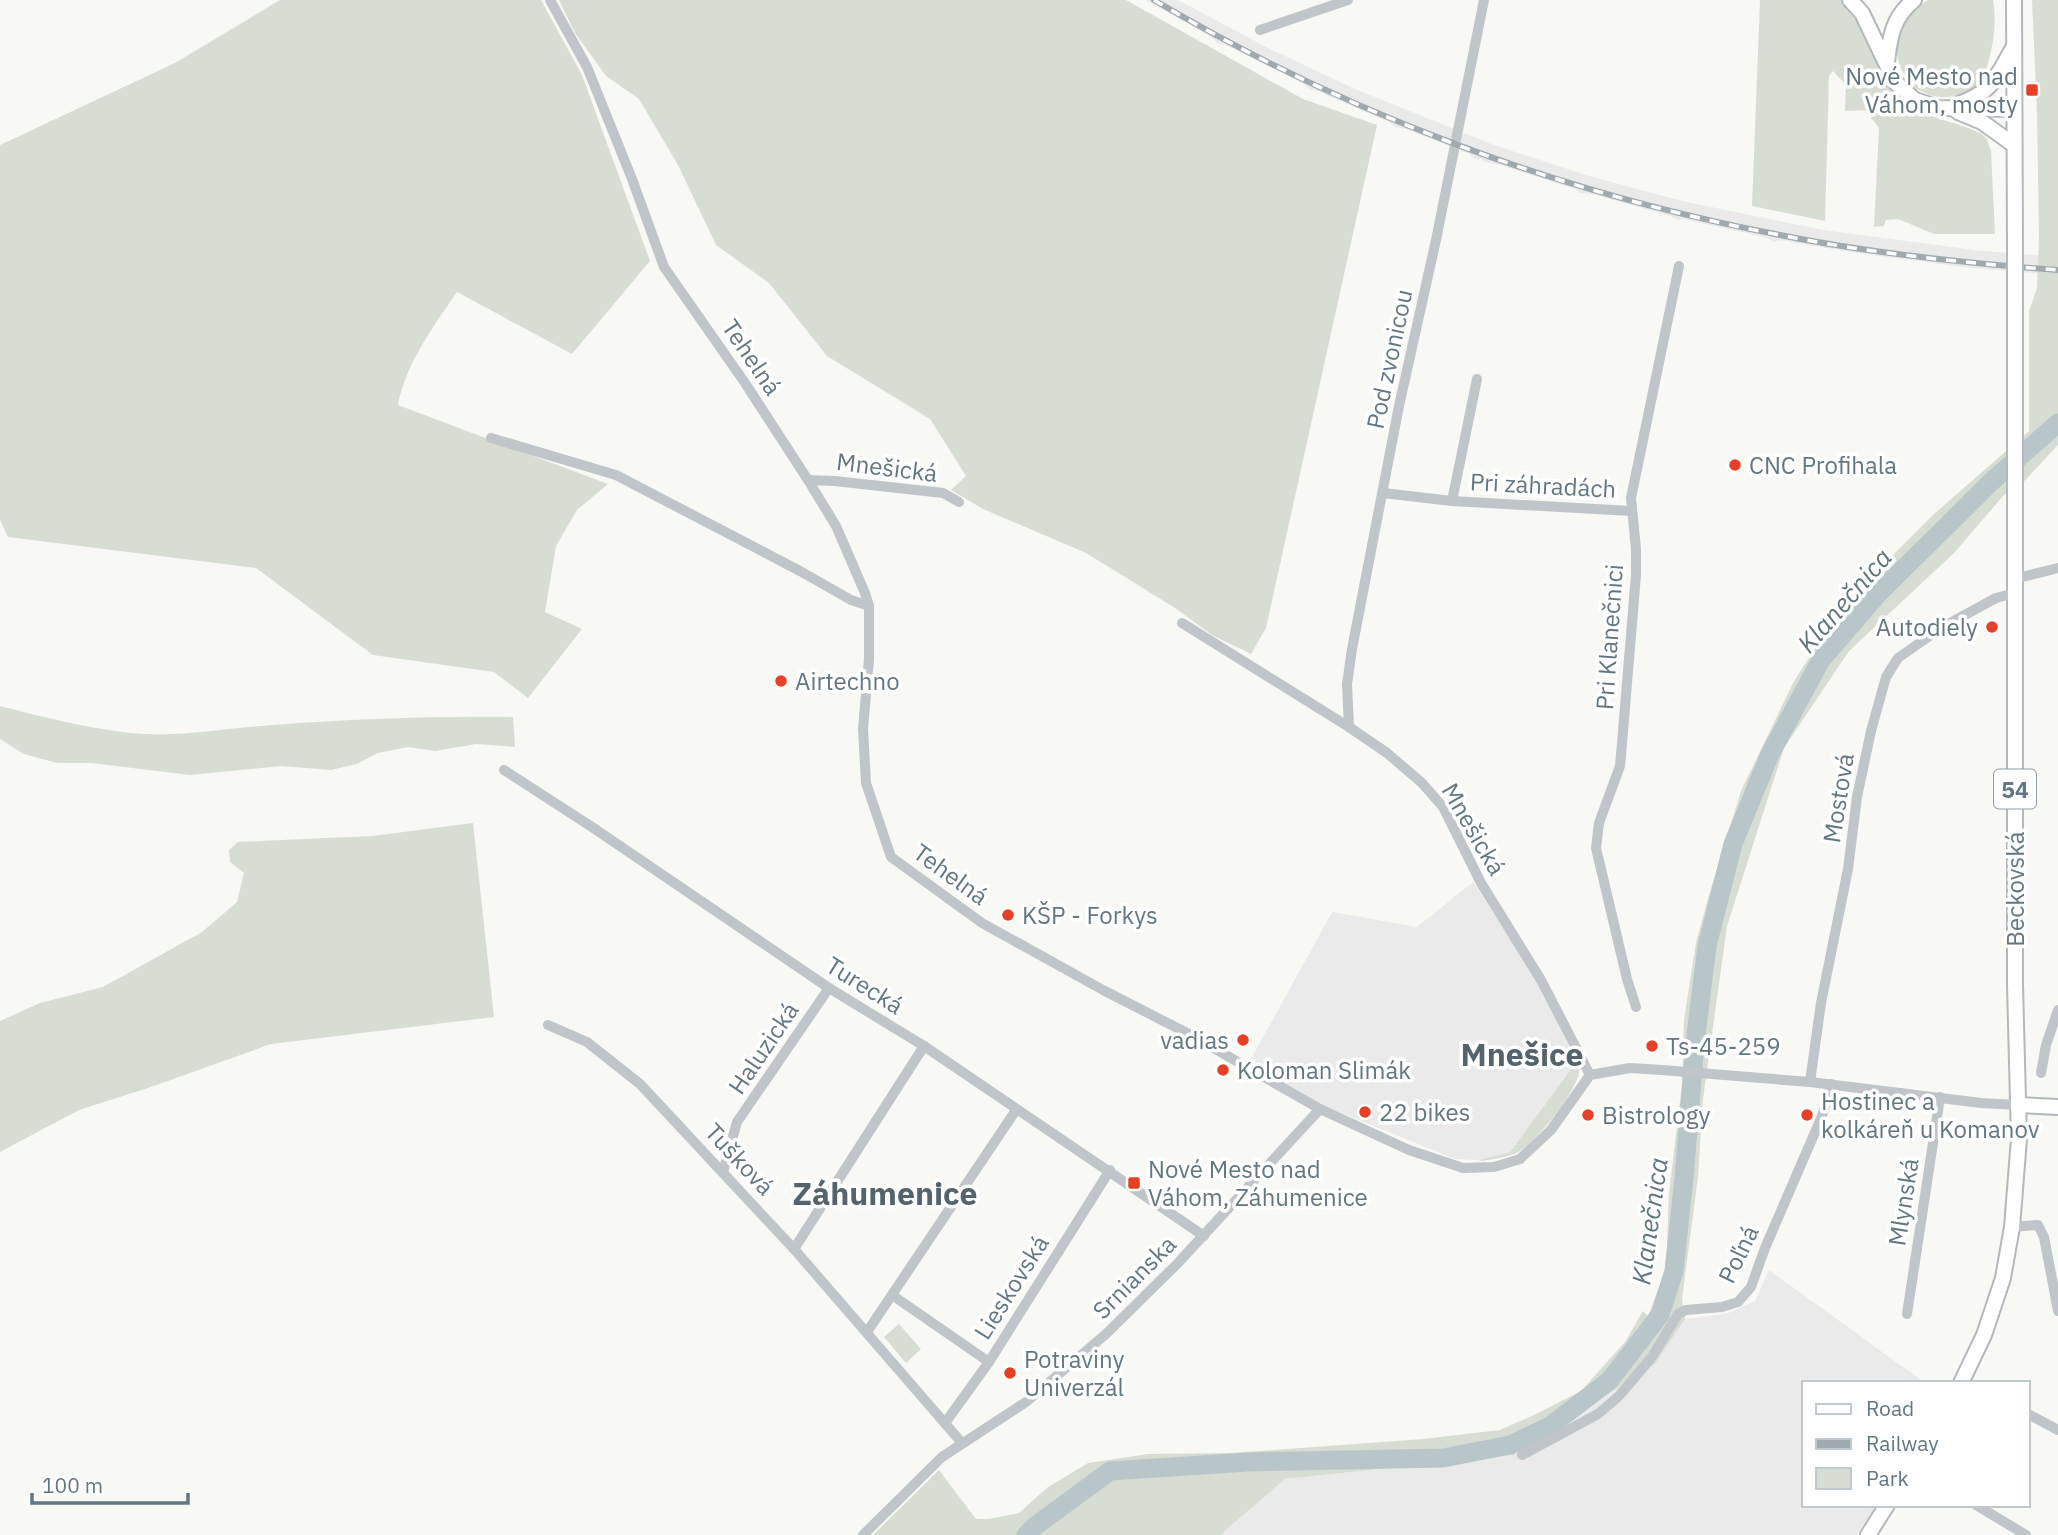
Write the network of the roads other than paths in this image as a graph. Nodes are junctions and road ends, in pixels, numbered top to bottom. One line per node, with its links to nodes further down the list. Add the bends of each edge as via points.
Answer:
1 (550, 0): 16 (street, Tehelná, via 587,67 664,267)
2 (1348, 0): 7 (street)
3 (1484, 0): 17 (street, Pod zvonicou)
4 (1850, 0): 9 (main road, via 1862,13)
5 (1914, 0): 9 (main road, via 1893,26)
6 (2014, 0): 8 (main road, 54)
7 (1260, 30)
8 (2014, 45): 10 (main road, via 1985,92); 11 (main road, 54)
9 (1887, 63): 10 (main road, via 1895,82 1907,94 1930,106)
10 (1948, 108): 11 (main road); 12 (main road, via 1982,122)
11 (2014, 109): 12 (main road, 54)
12 (2014, 145): 22 (main road, Beckovská / 54, bridge)
13 (1679, 265): 20 (street, Pri Klanečnici)
14 (1477, 379): 18 (street, Pri záhradách)
15 (491, 438): 23 (street, via 616,475)
16 (808, 481): 19 (street, Mnešická, via 943,493); 23 (street, Tehelná, via 836,526)
17 (1383, 494): 18 (street, Pri záhradách); 25 (street, Pod zvonicou, via 1347,684)
18 (1452, 501): 20 (street, Pri záhradách)
19 (959, 502)
20 (1631, 511): 28 (street, Pri Klanečnici, via 1636,575 1620,766 1599,822 1596,848)
21 (2058, 568): 22 (street, Mostová)
22 (2015, 586): 34 (street, Mostová, via 1898,658 1886,677 1857,797); 37 (main road, Beckovská / 54)
23 (869, 606): 39 (street, Tehelná, via 863,729 866,783 891,857 982,923)
24 (1182, 623): 25 (street, Mnešická)
25 (1349, 727): 33 (street, Mnešická, via 1387,753 1443,807)
26 (504, 770): 27 (street, Turecká)
27 (829, 988): 31 (street, Turecká); 42 (street, Haluzická, via 737,1122)
28 (1636, 1007)
29 (2058, 1010): 32 (street)
30 (548, 1025): 42 (street, Tušková, via 587,1042 640,1084)
31 (924, 1046): 40 (street, Turecká); 45 (street)
32 (2041, 1073)
33 (1590, 1075): 34 (street, via 1630,1068); 39 (street, Tehelná, via 1551,1130 1520,1159 1494,1167 1463,1168 1420,1154)
34 (1810, 1082): 35 (street)
35 (1831, 1084): 36 (street); 56 (street, Poľná, via 1751,1287 1738,1302 1678,1314 1652,1357 1619,1396 1598,1414)
36 (1940, 1097): 37 (street); 48 (street, Mlynská)
37 (2018, 1105): 38 (main road); 43 (main road, 54)
38 (2058, 1107)
39 (1320, 1109): 44 (street, Srnianska)
40 (1016, 1110): 41 (street, Turecká); 46 (street)
41 (1110, 1170): 44 (street, Turecká); 50 (street, Lieskovská)
42 (723, 1172): 45 (street, Tušková)
43 (2012, 1227): 47 (street, via 2038,1225); 51 (main road, 54, via 2003,1278)
44 (1204, 1236): 55 (street, Srnianska, via 1069,1367 1026,1402)
45 (794, 1249): 49 (street, Tušková)
46 (892, 1295): 49 (street); 50 (street)
47 (2058, 1311)
48 (1907, 1314)
49 (867, 1332): 53 (street, Tušková)
50 (989, 1362): 53 (street, Lieskovská)
51 (1962, 1381)
52 (2030, 1415): 54 (street)
53 (944, 1423): 55 (street, Tušková)
54 (2058, 1430)
55 (962, 1443): 59 (street, Srnianska, via 931,1466)
56 (1522, 1455)
57 (1886, 1507): 60 (main road)
58 (1979, 1507): 61 (street)
59 (863, 1535)
60 (1868, 1535)
61 (2026, 1535)

